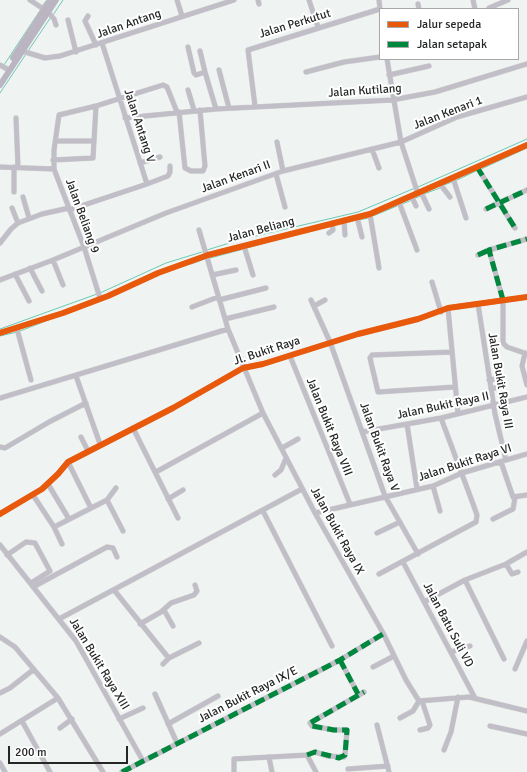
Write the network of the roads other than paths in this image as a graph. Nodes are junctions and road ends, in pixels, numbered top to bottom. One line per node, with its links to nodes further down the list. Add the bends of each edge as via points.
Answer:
1 (30, 0): 12 (street)
2 (50, 0): 12 (main road)
3 (56, 0): 12 (main road)
4 (177, 0): 14 (street)
5 (234, 0): 8 (street, Jalan Antang)
6 (309, 0): 17 (street)
7 (508, 0): 9 (street)
8 (226, 1): 14 (street, Jalan Antang)
9 (500, 2): 10 (street)
10 (488, 8)
11 (379, 9): 17 (street, Jalan Perkutut)
12 (49, 14): 16 (street); 23 (main road); 29 (main road)
13 (88, 16): 19 (street, via 85,21)
14 (182, 16): 18 (street, Jalan Antang)
15 (68, 20): 22 (street)
16 (56, 25)
17 (318, 28): 41 (street, Jalan Perkutut, via 248,50)
18 (102, 43): 19 (street, Jalan Antang); 38 (street, Jalan Antang V)
19 (96, 45): 22 (street, Jalan Antang)
20 (188, 47): 31 (street, via 194,74)
21 (200, 51): 31 (street)
22 (76, 52): 23 (street, Jalan Antang, via 45,58)
23 (26, 53): 35 (main road)
24 (379, 57): 32 (street, via 344,62)
25 (387, 60): 33 (street)
26 (527, 64): 39 (street, Jalan Kutilang, via 435,92)
27 (0, 65): 29 (street)
28 (429, 66): 33 (street)
29 (7, 69): 34 (main road)
30 (219, 70): 42 (street)
31 (206, 72): 43 (street)
32 (306, 72)
33 (389, 75): 39 (street)
34 (0, 78)
35 (0, 85)
36 (188, 90): 44 (street)
37 (527, 97): 52 (street, Jalan Kenari 1, via 457,117)
38 (119, 99): 40 (street); 46 (street, via 165,86 168,87); 48 (street, Jalan Antang V)
39 (392, 100): 41 (street, Jalan Kutilang); 52 (street)
40 (96, 106): 49 (street, via 59,115); 50 (street)
41 (255, 106): 42 (street, Jalan Kutilang)
42 (229, 108): 43 (street, Jalan Kutilang)
43 (216, 109): 45 (street, Jalan Kutilang)
44 (194, 110): 45 (street, Jalan Kutilang); 46 (street, Jalan Kutilang)
45 (200, 110): 46 (street, via 205,166 203,170 191,171 185,168)
46 (178, 112): 48 (street, Jalan Kutilang)
47 (16, 118): 60 (street)
48 (125, 118): 57 (street, Jalan Antang V)
49 (56, 141): 50 (street); 56 (street)
50 (94, 141): 56 (street, via 94,156 91,159)
51 (276, 142): 64 (street)
52 (401, 142): 54 (street, Jalan Kenari II); 71 (street)
53 (527, 145): 61 (street, Jalan Beliang)
54 (372, 149): 62 (street); 64 (street, Jalan Kenari II)
55 (160, 157): 57 (street)
56 (53, 160): 63 (street)
57 (140, 164): 67 (street, Jalan Antang V)
58 (170, 166): 67 (street, Jalan Antang V, via 168,176)
59 (0, 167): 60 (street, Jalan Beliang 9)
60 (16, 167): 63 (street, Jalan Beliang 9); 70 (street)
61 (477, 167): 66 (street, Jalan Beliang); 76 (street)
62 (379, 168)
63 (54, 169): 80 (street, Jalan Beliang 9)
64 (283, 171): 65 (street, Jalan Kenari II)
65 (276, 174): 78 (street); 98 (street, Jalan Kenari II, via 166,213)
66 (453, 178): 68 (street, Jalan Beliang); 86 (street)
67 (147, 184): 80 (street)
68 (440, 184): 71 (street, Jalan Beliang); 74 (street)
69 (527, 190): 76 (street)
70 (14, 192)
71 (420, 193): 73 (street, Jalan Beliang); 81 (street)
72 (23, 197): 85 (street)
73 (412, 197): 75 (street, Jalan Beliang); 77 (street)
74 (450, 197)
75 (399, 202): 83 (street, Jalan Beliang); 99 (street)
76 (498, 203): 82 (street); 90 (street)
77 (416, 206)
78 (285, 207)
79 (12, 208): 88 (street)
80 (69, 209): 85 (street); 98 (street, Jalan Beliang 9)
81 (429, 209)
82 (486, 209)
83 (370, 214): 84 (street, Jalan Beliang); 105 (street)
84 (357, 217): 87 (street, Jalan Beliang); 94 (street)
85 (29, 218): 88 (street)
86 (466, 218)
87 (344, 220): 89 (street, Jalan Beliang); 93 (street)
88 (18, 223): 96 (street)
89 (332, 223): 92 (street, via 333,230); 97 (street, Jalan Beliang)
90 (515, 228)
91 (199, 230): 101 (street, Jalan Bukit Raya IX)
92 (329, 233)
93 (345, 235)
94 (362, 237)
95 (527, 239): 100 (street)
96 (0, 243)
97 (244, 246): 101 (street, Jalan Beliang); 109 (street)
98 (84, 247): 103 (street, Jalan Kenari II); 116 (street, Jalan Beliang 9)
99 (417, 250)
100 (489, 250): 102 (street); 120 (street)
101 (208, 255): 108 (street, Jalan Bukit Raya IX); 116 (street, Jalan Beliang)
102 (478, 255)
103 (54, 260): 104 (street, Jalan Kenari II); 112 (street)
104 (30, 268): 107 (street, Jalan Kenari II); 114 (street)
105 (379, 268)
106 (236, 270): 108 (street)
107 (15, 274): 110 (street, Jalan Kenari II); 121 (street)
108 (212, 275): 117 (street, Jalan Bukit Raya IX)
109 (253, 275)
110 (0, 280)
111 (432, 282): 127 (street)
112 (63, 285)
113 (266, 288): 117 (street)
114 (42, 291)
115 (527, 297): 120 (street, Jl. Bukit Raya)
116 (100, 298): 129 (street, Jalan Beliang)
117 (219, 298): 124 (street); 128 (street, Jalan Bukit Raya IX)
118 (312, 300): 123 (street, Jalan Bukit Raya V)
119 (325, 300): 123 (street)
120 (503, 300): 122 (street, Jl. Bukit Raya); 134 (street, via 504,343 507,347)
121 (29, 301)
122 (478, 304): 126 (street, Jl. Bukit Raya); 139 (street, Jalan Bukit Raya III)
123 (314, 306): 132 (street, Jalan Bukit Raya V)
124 (192, 307)
125 (274, 307): 128 (street)
126 (448, 308): 127 (street, Jl. Bukit Raya); 133 (street)
127 (441, 312): 132 (street, Jl. Bukit Raya)
128 (225, 320): 130 (street, Jalan Bukit Raya IX)
129 (17, 329): 131 (street, Jalan Beliang); 138 (street)
130 (228, 329): 136 (street, Jalan Bukit Raya IX); 137 (street)
131 (0, 333)
132 (330, 342): 135 (street, Jl. Bukit Raya); 152 (street, Jalan Bukit Raya V)
133 (452, 352): 141 (street); 141 (street, via 370,358 378,392)
134 (526, 354): 140 (street, via 522,366)
135 (290, 356): 136 (street, Jl. Bukit Raya); 178 (street, Jalan Bukit Raya VIII)
136 (243, 368): 147 (street, Jalan Bukit Raya IX); 151 (street, Jl. Bukit Raya)
137 (76, 376): 144 (street); 145 (street)
138 (31, 380)
139 (489, 380): 142 (street, Jalan Bukit Raya III); 142 (street, via 495,379 500,383 499,387)
140 (527, 385)
141 (455, 387): 148 (street)
142 (491, 389): 146 (street, Jalan Bukit Raya III)
143 (527, 397): 146 (street, Jalan Bukit Raya II)
144 (0, 398)
145 (86, 403): 155 (street); 156 (street, via 5,448)
146 (494, 406): 148 (street, Jalan Bukit Raya II); 161 (street, Jalan Bukit Raya III)
147 (263, 413): 157 (street, Jalan Bukit Raya IX); 163 (street)
148 (458, 414): 149 (street, Jalan Bukit Raya II)
149 (441, 418): 150 (street, Jalan Bukit Raya II); 164 (street)
150 (407, 424): 152 (street, Jalan Bukit Raya II); 169 (street)
151 (133, 428): 155 (street, Jl. Bukit Raya); 163 (street)
152 (362, 432): 174 (street, Jalan Bukit Raya V)
153 (81, 437): 158 (street)
154 (298, 440): 157 (street)
155 (100, 444): 158 (street, Jl. Bukit Raya)
156 (0, 447)
157 (282, 448): 160 (street, Jalan Bukit Raya IX)
158 (88, 451): 162 (street, Jl. Bukit Raya)
159 (527, 454): 161 (street, Jalan Bukit Raya VI)
160 (286, 458): 165 (street, via 281,470); 170 (street, Jalan Bukit Raya IX)
161 (503, 461): 164 (street, Jalan Bukit Raya VI); 176 (street, Jalan Bukit Raya III)
162 (68, 462): 166 (street, Jl. Bukit Raya); 179 (street)
163 (156, 472): 175 (street)
164 (462, 473): 167 (street, Jalan Bukit Raya VI); 194 (street, via 477,515 476,522)
165 (275, 475)
166 (48, 484): 172 (street, Jl. Bukit Raya); 185 (street)
167 (432, 486): 169 (street, Jalan Bukit Raya VI); 181 (street)
168 (116, 488): 177 (street)
169 (417, 488): 174 (street, Jalan Bukit Raya VI)
170 (302, 489): 180 (street); 182 (street, Jalan Bukit Raya IX)
171 (183, 490): 175 (street)
172 (33, 495): 183 (street, Jl. Bukit Raya); 188 (street)
173 (527, 495): 176 (street)
174 (385, 496): 178 (street, Jalan Bukit Raya VI); 187 (street, Jalan Bukit Raya V)
175 (168, 498): 184 (street)
176 (515, 498): 186 (street, via 513,508)
177 (107, 500): 179 (street); 189 (street)
178 (350, 504): 182 (street, Jalan Bukit Raya VI)
179 (91, 508): 185 (street)
180 (263, 511): 204 (street); 214 (street)
181 (440, 511)
182 (315, 513): 210 (street, Jalan Bukit Raya IX)
183 (0, 514)
184 (178, 518)
185 (69, 519): 188 (street)
186 (493, 519)
187 (400, 522): 190 (street); 194 (street, Jalan Bukit Raya V)
188 (54, 527): 191 (street)
189 (123, 531)
190 (377, 533)
191 (62, 544)
192 (0, 545): 195 (street, Jalan Bukit Raya XIII)
193 (527, 552): 198 (street)
194 (418, 554): 197 (street)
195 (7, 555): 202 (street, Jalan Bukit Raya XIII); 202 (street, via 26,542 35,544 50,571)
196 (117, 557): 202 (street, via 113,548 107,547)
197 (403, 562): 200 (street); 205 (street, Jalan Batu Suli VD)
198 (506, 564): 199 (street, via 512,574); 201 (street)
199 (518, 572)
200 (379, 574)
201 (465, 580): 205 (street); 219 (street)
202 (32, 585): 207 (street, Jalan Bukit Raya XIII)
203 (195, 585): 206 (street, via 194,595 171,603)
204 (114, 590): 207 (street); 208 (street)
205 (424, 602): 216 (street, Jalan Batu Suli VD)
206 (164, 610): 208 (street); 209 (street)
207 (59, 619): 238 (street, Jalan Bukit Raya XIII, via 76,641)
208 (140, 624): 218 (street)
209 (173, 626)
210 (383, 634): 217 (street, Jalan Bukit Raya IX); 220 (street, Jalan Bukit Raya IX/E)
211 (1, 640): 224 (street, via 14,647)
212 (527, 641): 223 (street)
213 (199, 642): 218 (street)
214 (332, 646)
215 (470, 646): 216 (street)
216 (451, 652): 232 (street, Jalan Batu Suli VD)
217 (394, 656): 222 (street); 233 (street, Jalan Bukit Raya IX)
218 (169, 658): 221 (street)
219 (504, 659)
220 (340, 660): 228 (street); 247 (street, Jalan Bukit Raya IX/E)
221 (163, 664)
222 (373, 667)
223 (515, 669)
224 (33, 670): 226 (street); 231 (street)
225 (364, 692): 228 (street)
226 (0, 693)
227 (155, 694): 240 (street)
228 (358, 694): 249 (street, via 310,723 312,726 347,730 345,755 339,758 315,752)
229 (218, 696): 240 (street)
230 (458, 697): 232 (street); 233 (street); 248 (street, via 451,732)
231 (58, 698): 237 (street); 239 (street)
232 (475, 698): 235 (street)
233 (421, 701): 236 (street, via 413,711); 244 (street, Jalan Bukit Raya IX, via 430,725)
234 (142, 708): 238 (street)
235 (527, 711)
236 (400, 718)
237 (72, 719): 243 (street); 257 (street)
238 (120, 719): 251 (street, Jalan Bukit Raya XIII)
239 (22, 721): 245 (street); 256 (street)
240 (168, 724): 247 (street)
241 (377, 725): 253 (street)
242 (490, 726): 246 (street)
243 (60, 728)
244 (420, 730)
245 (0, 734)
246 (527, 734)
247 (177, 743): 251 (street, Jalan Bukit Raya IX/E)
248 (444, 750)
249 (307, 755): 250 (street); 261 (street)
250 (269, 757): 259 (street, via 234,759); 260 (street)
251 (143, 761): 258 (street, Jalan Bukit Raya IX/E)
252 (0, 764): 255 (street)
253 (388, 766): 254 (street); 262 (street)
254 (348, 769)
255 (5, 772)
256 (50, 772)
257 (103, 772)
258 (122, 772)
259 (234, 772)
260 (272, 772)
261 (316, 772)
262 (389, 772)

